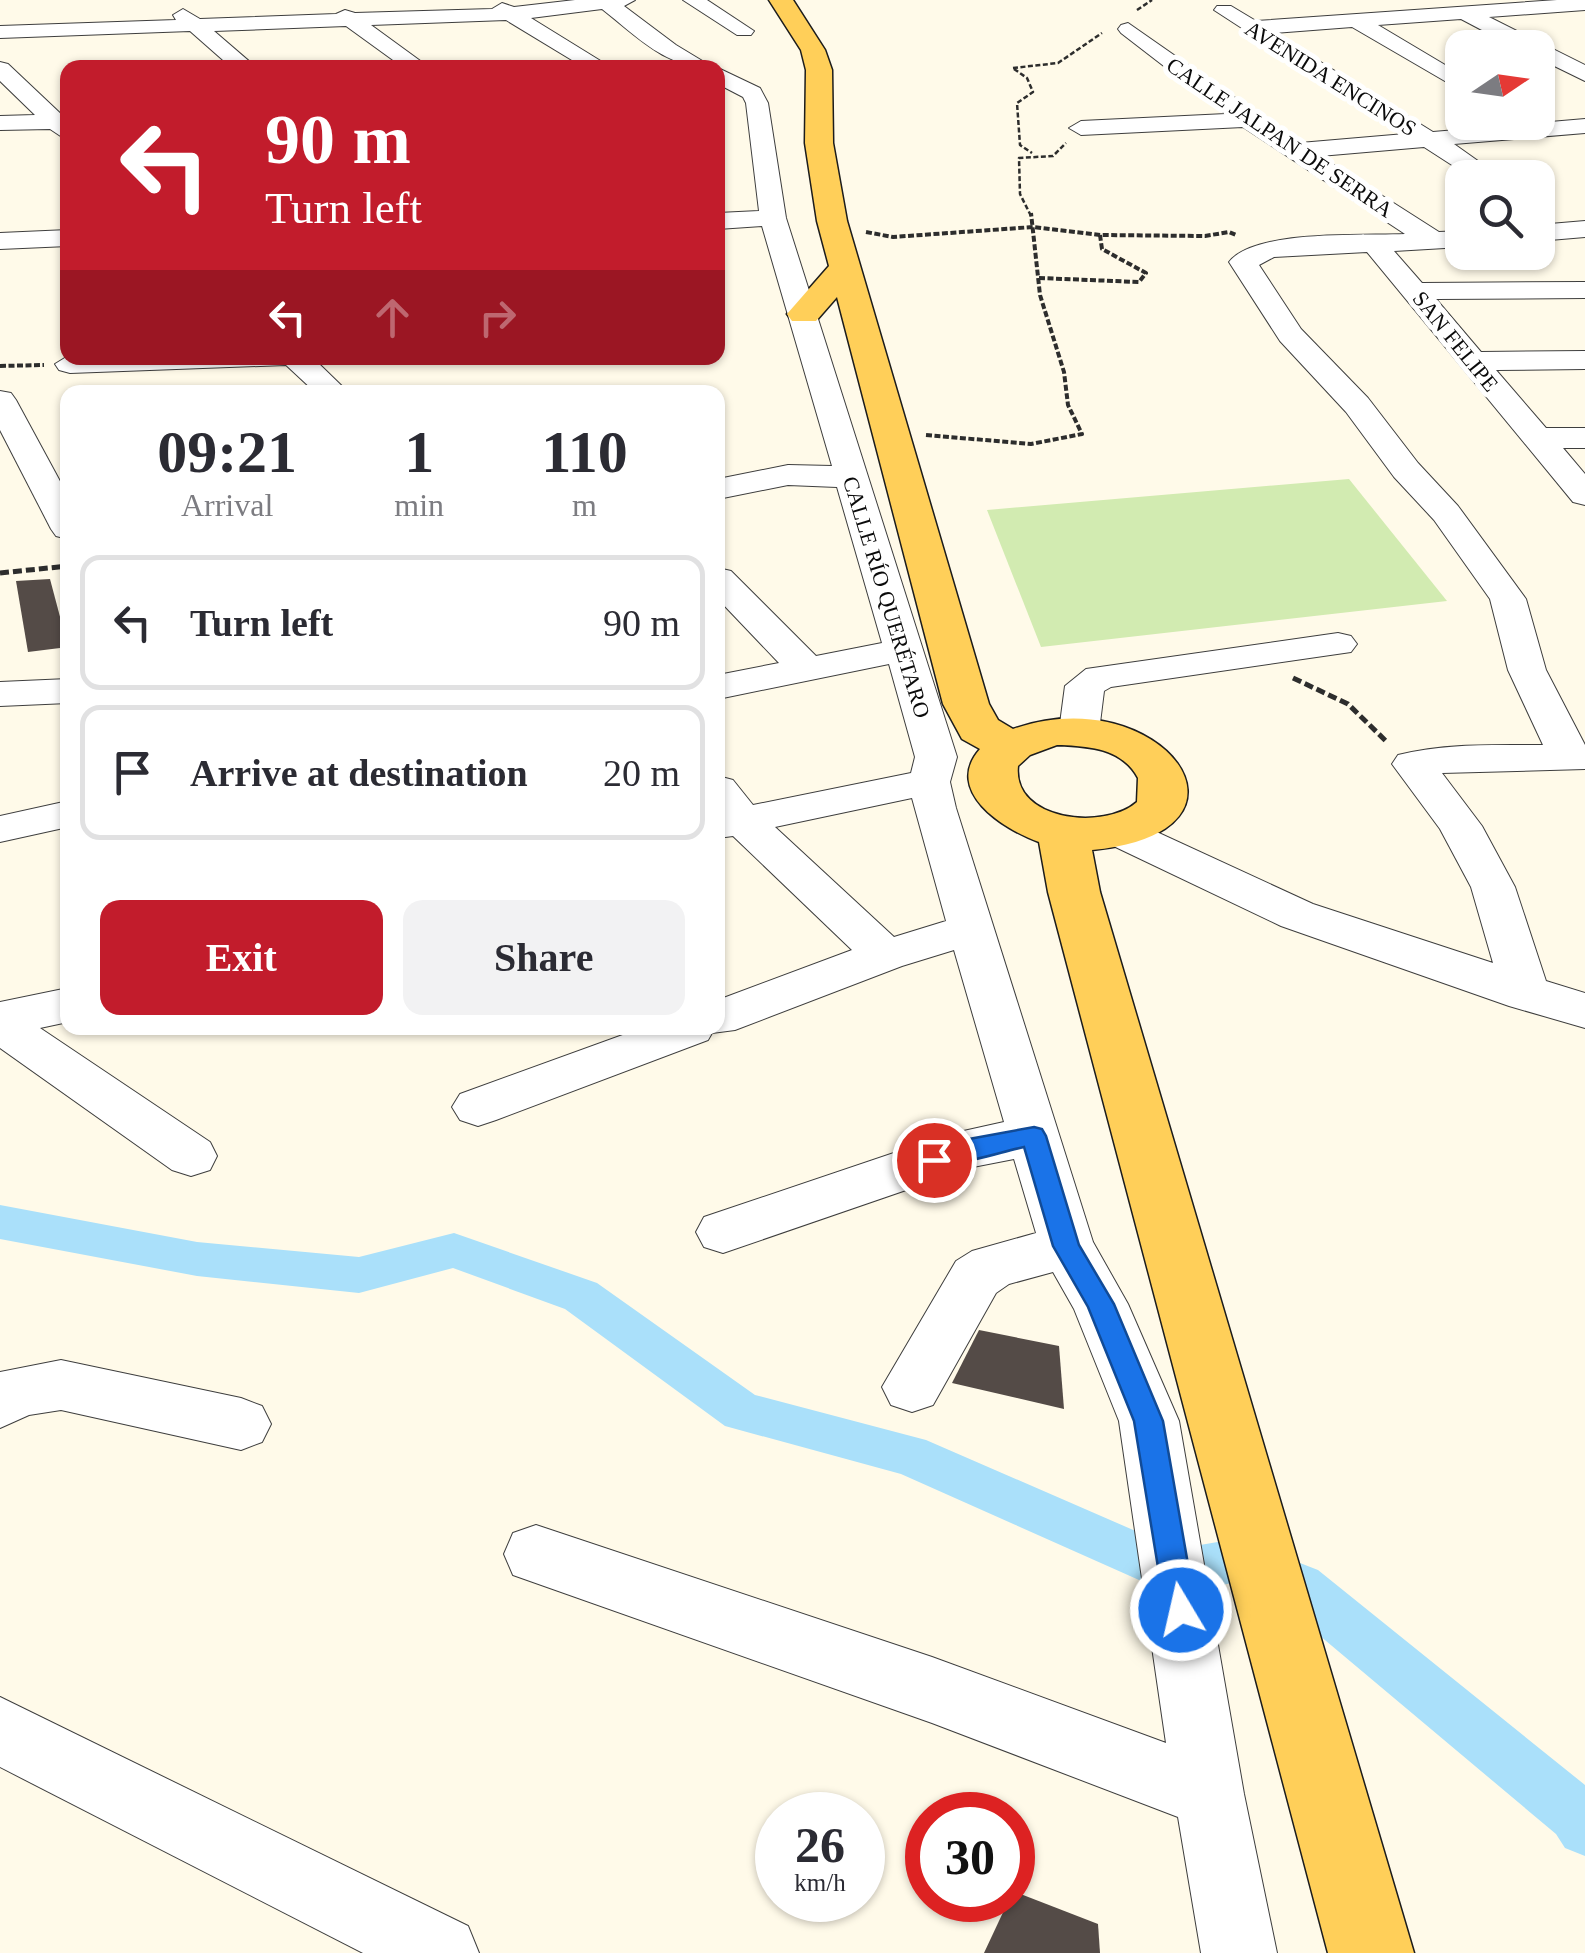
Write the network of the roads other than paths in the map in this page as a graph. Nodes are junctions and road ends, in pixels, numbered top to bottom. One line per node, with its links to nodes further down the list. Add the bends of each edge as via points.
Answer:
1 (164, 0): 15 (street)
2 (322, 0): 13 (street)
3 (486, 0): 12 (street)
4 (694, 0): 19 (street)
5 (1324, 0): 14 (street)
6 (1442, 0): 11 (street)
7 (776, 1): 60 (main road, CALLE RÍO QUERÉTARO, via 819,70 819,143)
8 (612, 2): 12 (street); 25 (street)
9 (1576, 5): 11 (street)
10 (1224, 10): 17 (street, AVENIDA ENCINOS)
11 (1464, 12): 14 (street); 18 (street)
12 (510, 14): 13 (street); 24 (street)
13 (352, 20): 15 (street); 23 (street)
14 (1356, 21): 17 (street); 27 (street)
15 (194, 24): 20 (street); 22 (street)
16 (1124, 24): 37 (street, CALLE JALPAN DE SERRA)
17 (1252, 28): 34 (street, AVENIDA ENCINOS)
18 (1500, 30)
19 (744, 31)
20 (0, 32)
21 (1555, 59): 28 (street)
22 (237, 60)
23 (408, 60)
24 (588, 60)
25 (687, 60)
26 (0, 69): 39 (street)
27 (1445, 76)
28 (1585, 76): 30 (street)
29 (725, 79): 35 (street)
30 (1555, 81)
31 (1445, 88): 32 (street)
32 (1428, 91)
33 (1394, 94): 34 (street)
34 (1360, 97): 46 (street, AVENIDA ENCINOS)
35 (757, 103): 36 (street); 51 (street, CALLE RÍO QUERÉTARO)
36 (725, 104)
37 (1248, 120): 43 (street); 47 (street, CALLE JALPAN DE SERRA)
38 (0, 123): 40 (street)
39 (60, 123)
40 (60, 126)
41 (1555, 126): 42 (street)
42 (1585, 126)
43 (1082, 128)
44 (1555, 136): 48 (street)
45 (1445, 138): 46 (street)
46 (1430, 140): 47 (street); 49 (street, AVENIDA ENCINOS)
47 (1295, 151): 58 (street, CALLE JALPAN DE SERRA)
48 (1585, 151)
49 (1462, 160)
50 (1555, 216): 53 (street)
51 (773, 218): 52 (street); 63 (street, CALLE RÍO QUERÉTARO)
52 (725, 221)
53 (1580, 230): 54 (street)
54 (1555, 232)
55 (60, 238): 56 (street)
56 (0, 240)
57 (1445, 240): 58 (street)
58 (1434, 241): 59 (street)
59 (1376, 246): 62 (street, SAN FELIPE); 83 (street, via 1268,249 1242,262 1290,336 1357,406 1508,599 1527,670)
60 (844, 268): 63 (main road); 84 (main road, CALLE RÍO QUERÉTARO, via 966,704)
61 (1585, 290): 62 (street)
62 (1417, 291): 65 (street, SAN FELIPE)
63 (804, 314): 71 (street, CALLE RÍO QUERÉTARO)
64 (1585, 360): 65 (street)
65 (1473, 361): 69 (street, SAN FELIPE)
66 (303, 365): 67 (street)
67 (325, 385)
68 (0, 400): 74 (street)
69 (1534, 438): 70 (street); 73 (street, SAN FELIPE)
70 (1585, 438)
71 (851, 477): 72 (street, via 788,476); 77 (street, CALLE RÍO QUERÉTARO)
72 (725, 488)
73 (1585, 495)
74 (60, 514)
75 (725, 586): 78 (street)
76 (1338, 644): 82 (street, via 1100,678 1085,686)
77 (904, 650): 78 (street); 85 (street, CALLE RÍO QUERÉTARO)
78 (806, 668): 79 (street)
79 (725, 685)
80 (60, 691): 81 (street)
81 (0, 694)
82 (1079, 731): 84 (main road, via 1028,736); 89 (main road, via 1104,734 1145,754 1166,782 1165,798 1141,824)
83 (1577, 757): 94 (street, via 1412,764 1460,826 1493,887)
84 (1000, 759): 85 (street); 89 (main road, via 993,788 1017,816)
85 (933, 769): 86 (street); 92 (street, CALLE RÍO QUERÉTARO)
86 (726, 812): 93 (street)
87 (60, 816): 88 (street)
88 (0, 830)
89 (1092, 833): 94 (street, via 1297,915); 113 (main road, via 1074,892)
90 (60, 837): 91 (street)
91 (0, 849)
92 (973, 929): 93 (street); 101 (street, CALLE RÍO QUERÉTARO)
93 (885, 955): 97 (street)
94 (1526, 994): 96 (street)
95 (60, 1007): 98 (street)
96 (1585, 1011)
97 (725, 1015)
98 (0, 1022): 102 (street)
99 (672, 1035): 100 (street)
100 (478, 1107)
101 (1034, 1136): 103 (street, via 969,1148); 104 (street, CALLE RÍO QUERÉTARO)
102 (191, 1156)
103 (723, 1232)
104 (1066, 1246): 105 (street, via 992,1267 976,1278); 110 (street, CALLE RÍO QUERÉTARO, via 1100,1304 1149,1421)
105 (912, 1387)
106 (0, 1403): 107 (street, via 14,1392 61,1385)
107 (241, 1424)
108 (536, 1554): 110 (street)
109 (0, 1731): 111 (street)
110 (1209, 1794): 112 (street, CALLE RÍO QUERÉTARO)
111 (441, 1953)
112 (1239, 1953)
113 (1371, 1953)

